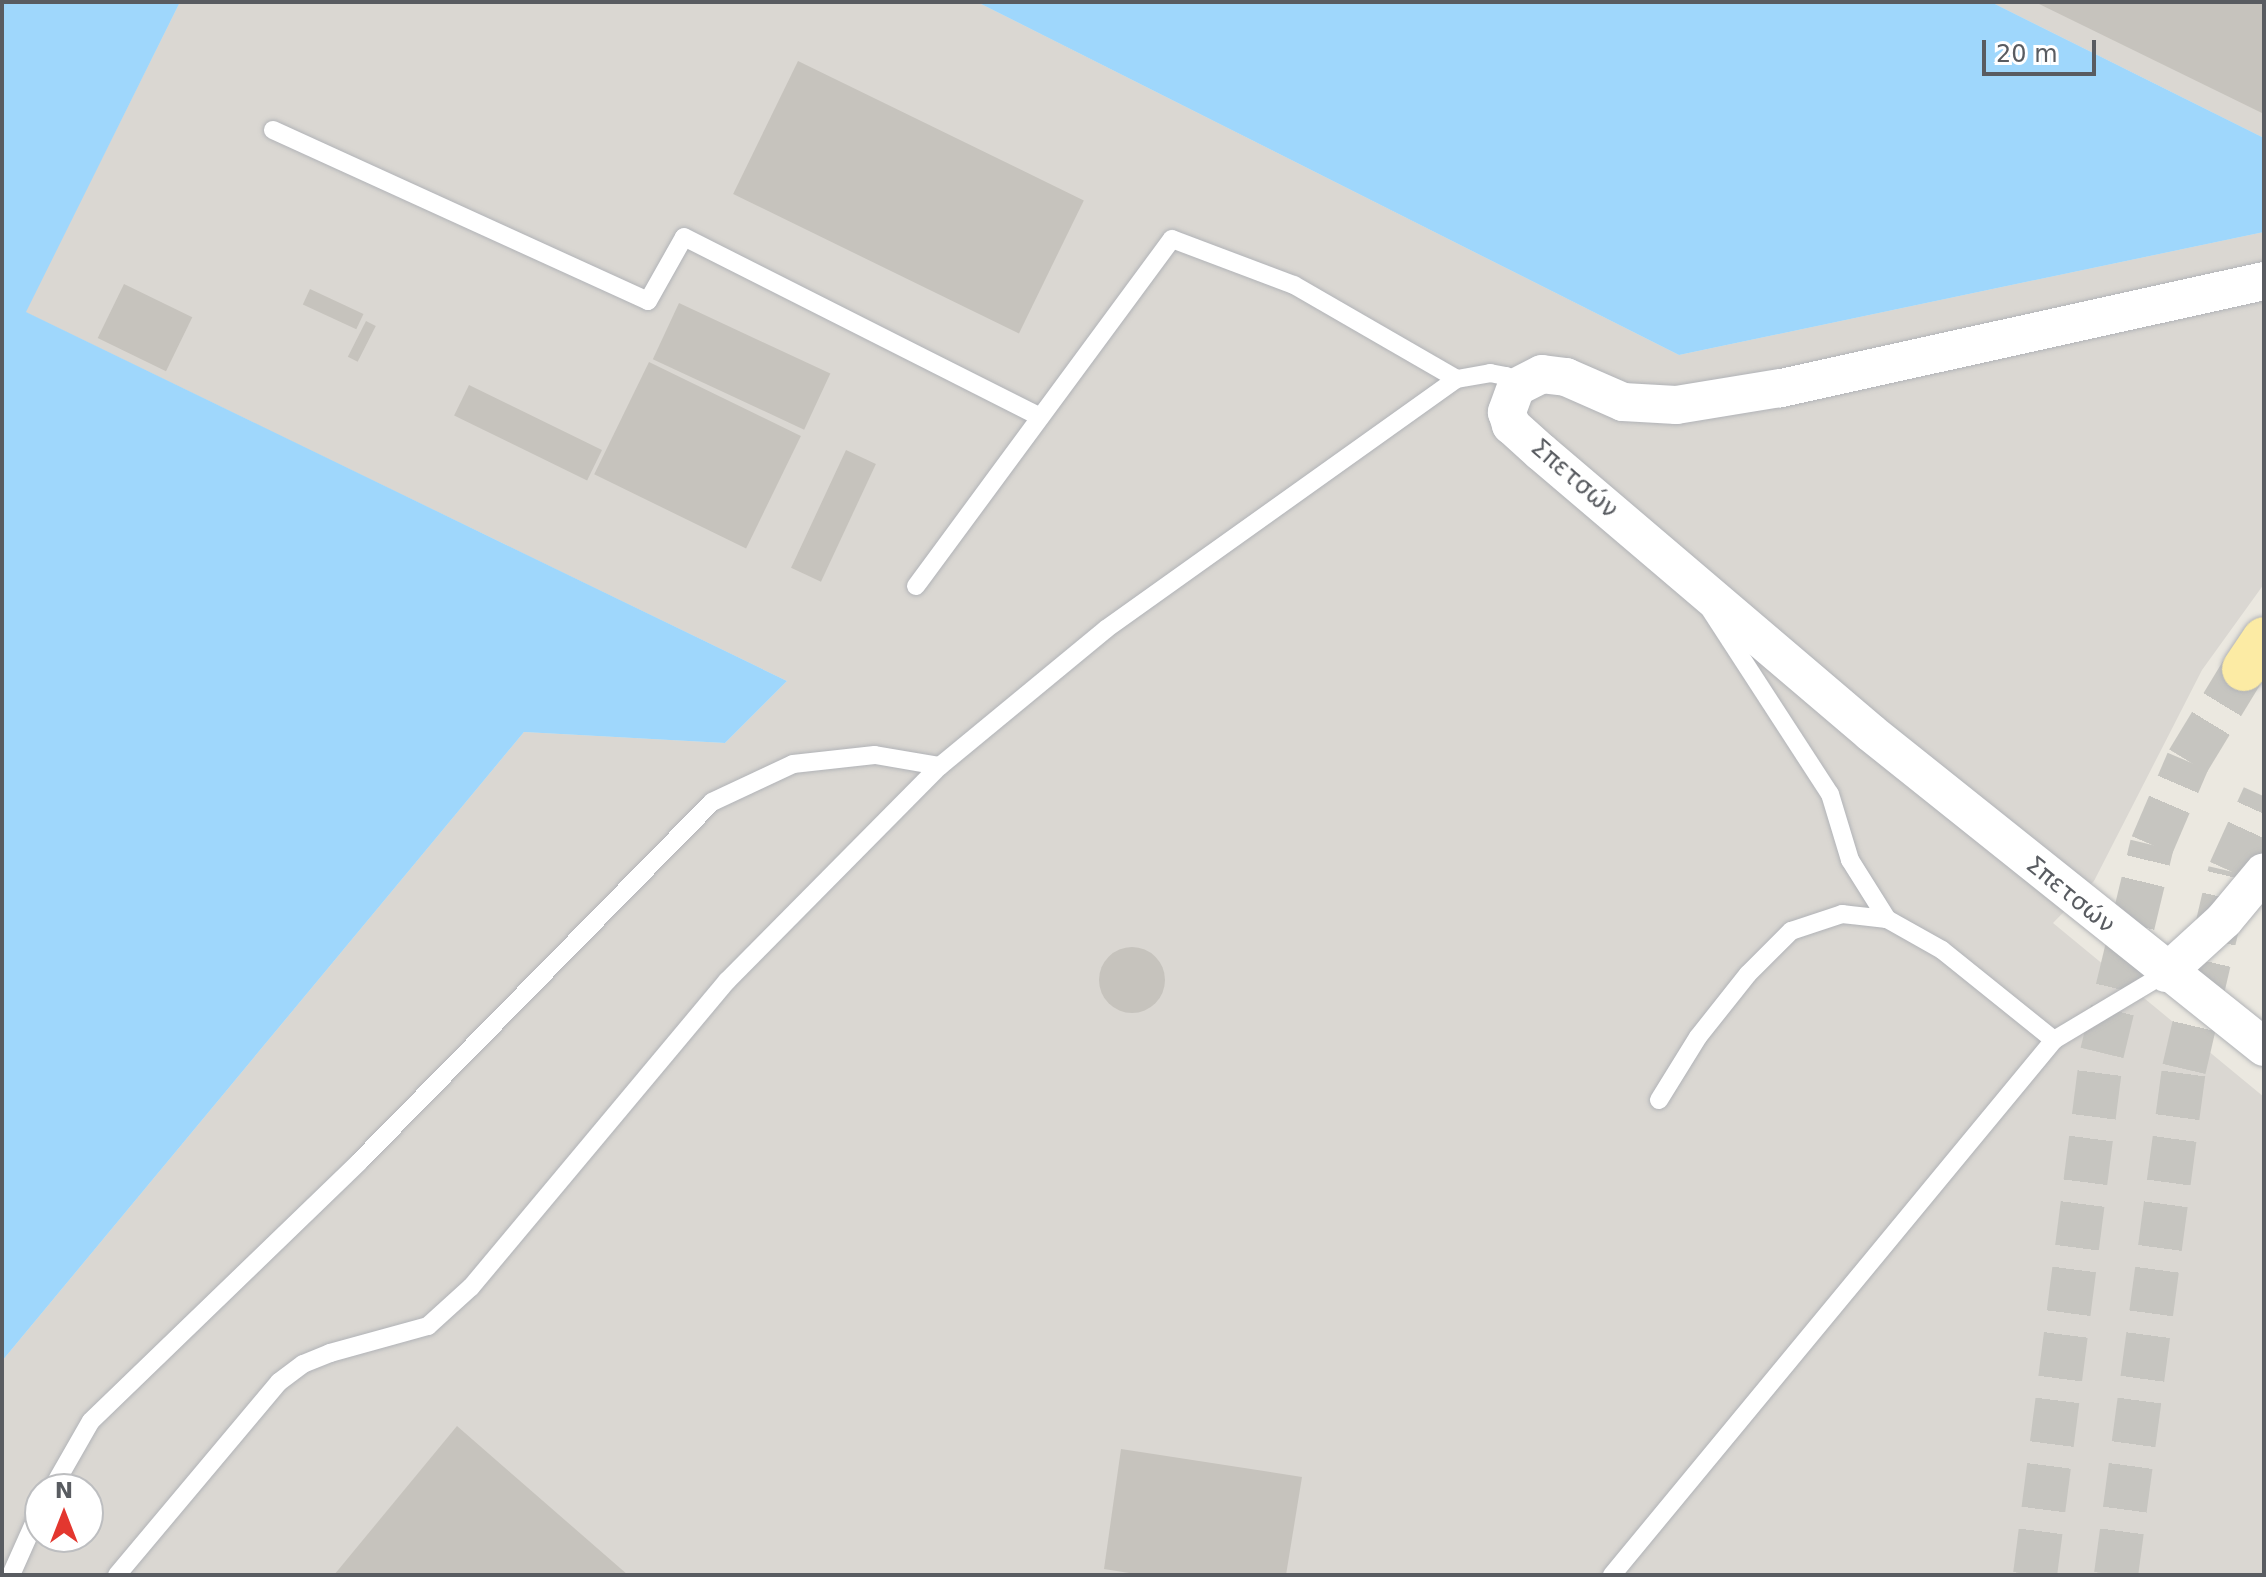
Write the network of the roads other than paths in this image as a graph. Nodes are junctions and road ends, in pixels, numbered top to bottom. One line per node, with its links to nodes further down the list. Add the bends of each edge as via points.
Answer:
1 (273, 130): 5 (lane, via 648,301 684,237)
2 (2264, 281): 4 (street, via 1689,404 1623,402 1553,375 1528,378)
3 (1457, 379): 4 (lane, via 1490,373 1506,376); 5 (lane, via 1294,285 1172,239); 8 (lane, via 1106,629)
4 (1516, 387): 6 (street, Σπετσών, via 1507,412 1511,425)
5 (1040, 417): 7 (lane)
6 (1693, 581): 10 (lane, via 1830,794 1850,860); 11 (street, Σπετσών)
7 (916, 586)
8 (940, 766): 15 (lane, via 875,755 793,764 712,802 359,1162 91,1421); 18 (lane, via 727,981 471,1287 428,1326 330,1353 279,1382)
9 (2264, 872): 11 (street, via 2224,920)
10 (1887, 919): 12 (lane, via 1942,950); 14 (lane, via 1842,914 1791,931 1698,1037)
11 (2166, 973): 12 (lane); 13 (street, Σπετσών)
12 (2054, 1040): 19 (lane)
13 (2264, 1047)
14 (1659, 1100)
15 (61, 1473)
16 (24, 1546): 17 (lane)
17 (11, 1575)
18 (117, 1575)
19 (1612, 1575)

